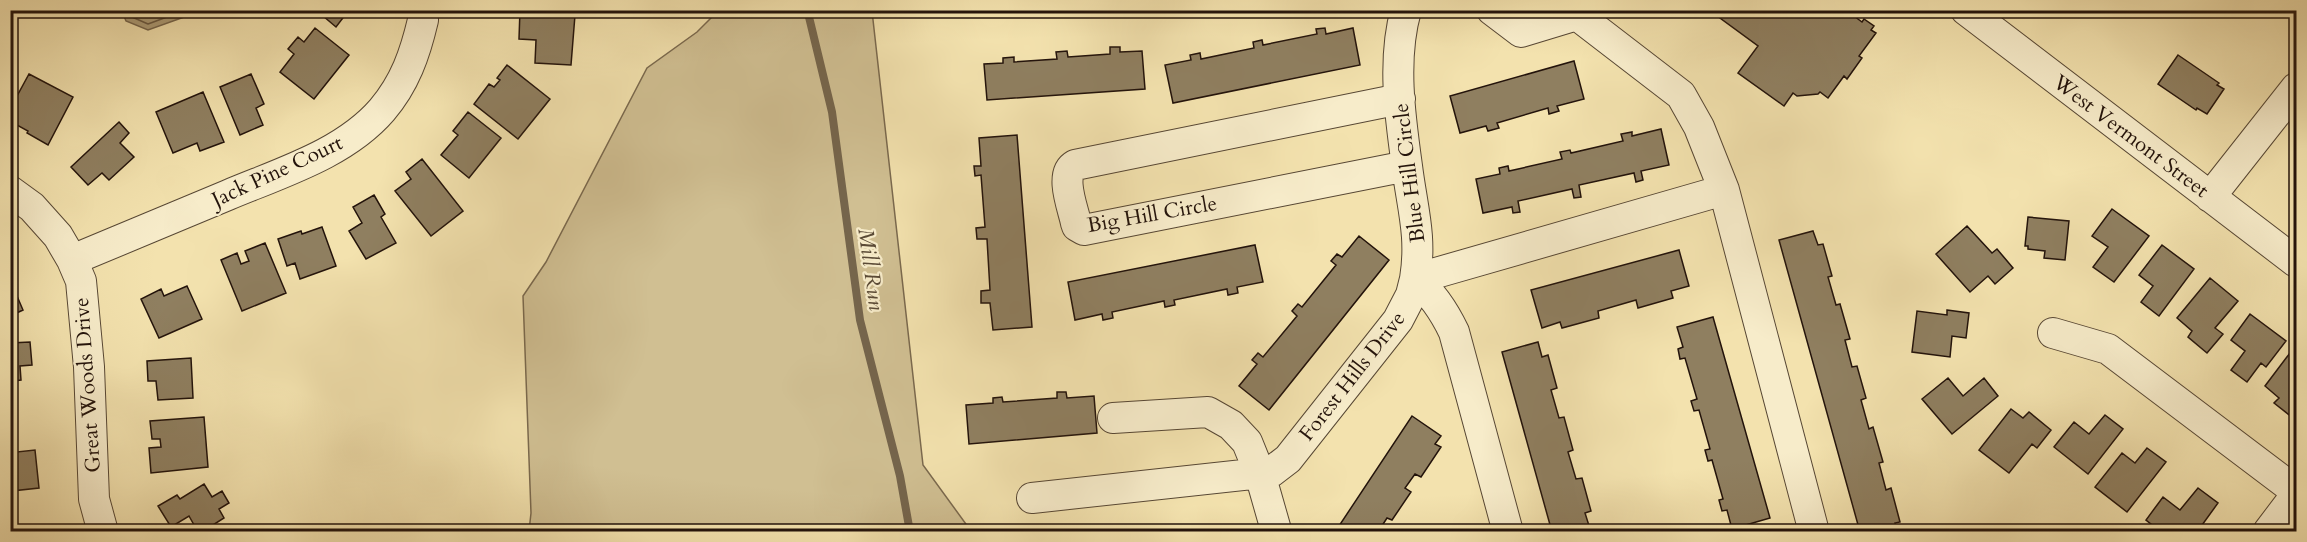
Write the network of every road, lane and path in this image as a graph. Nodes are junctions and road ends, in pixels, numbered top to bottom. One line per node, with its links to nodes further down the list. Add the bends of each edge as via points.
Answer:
1 (1406, 10): 6 (street, Blue Hill Circle, via 1400,53)
2 (1492, 10): 8 (street, via 1521,32 1577,15 1596,29 1681,95 1699,127)
3 (1966, 10): 10 (street, West Vermont Street)
4 (423, 20): 11 (street, Jack Pine Court, via 403,81 381,111 355,134 300,165)
5 (2296, 88): 10 (street)
6 (1400, 99): 7 (street, Blue Hill Circle); 7 (street, Big Hill Circle, via 1075,165 1066,177 1076,223 1084,230)
7 (1407, 166): 13 (street, Blue Hill Circle, via 1418,227)
8 (1724, 190): 13 (street); 23 (street)
9 (10, 191): 11 (street, Great Woods Drive, via 48,224)
10 (2210, 197): 12 (street, West Vermont Street)
11 (72, 260): 20 (street, Great Woods Drive, via 81,281 94,499)
12 (2296, 262)
13 (1415, 279): 16 (street, Forest Hills Drive, via 1401,315 1332,403 1284,463 1272,472); 22 (street, via 1443,310 1454,332)
14 (2053, 333): 17 (street, via 2108,349)
15 (1113, 418): 16 (street, via 1208,412 1231,425 1247,442)
16 (1260, 474): 19 (street, Forest Hills Drive); 21 (street)
17 (2296, 491)
18 (2296, 495): 24 (street)
19 (1032, 498)
20 (100, 530)
21 (1274, 531)
22 (1508, 531)
23 (1814, 531)
24 (2268, 531)

